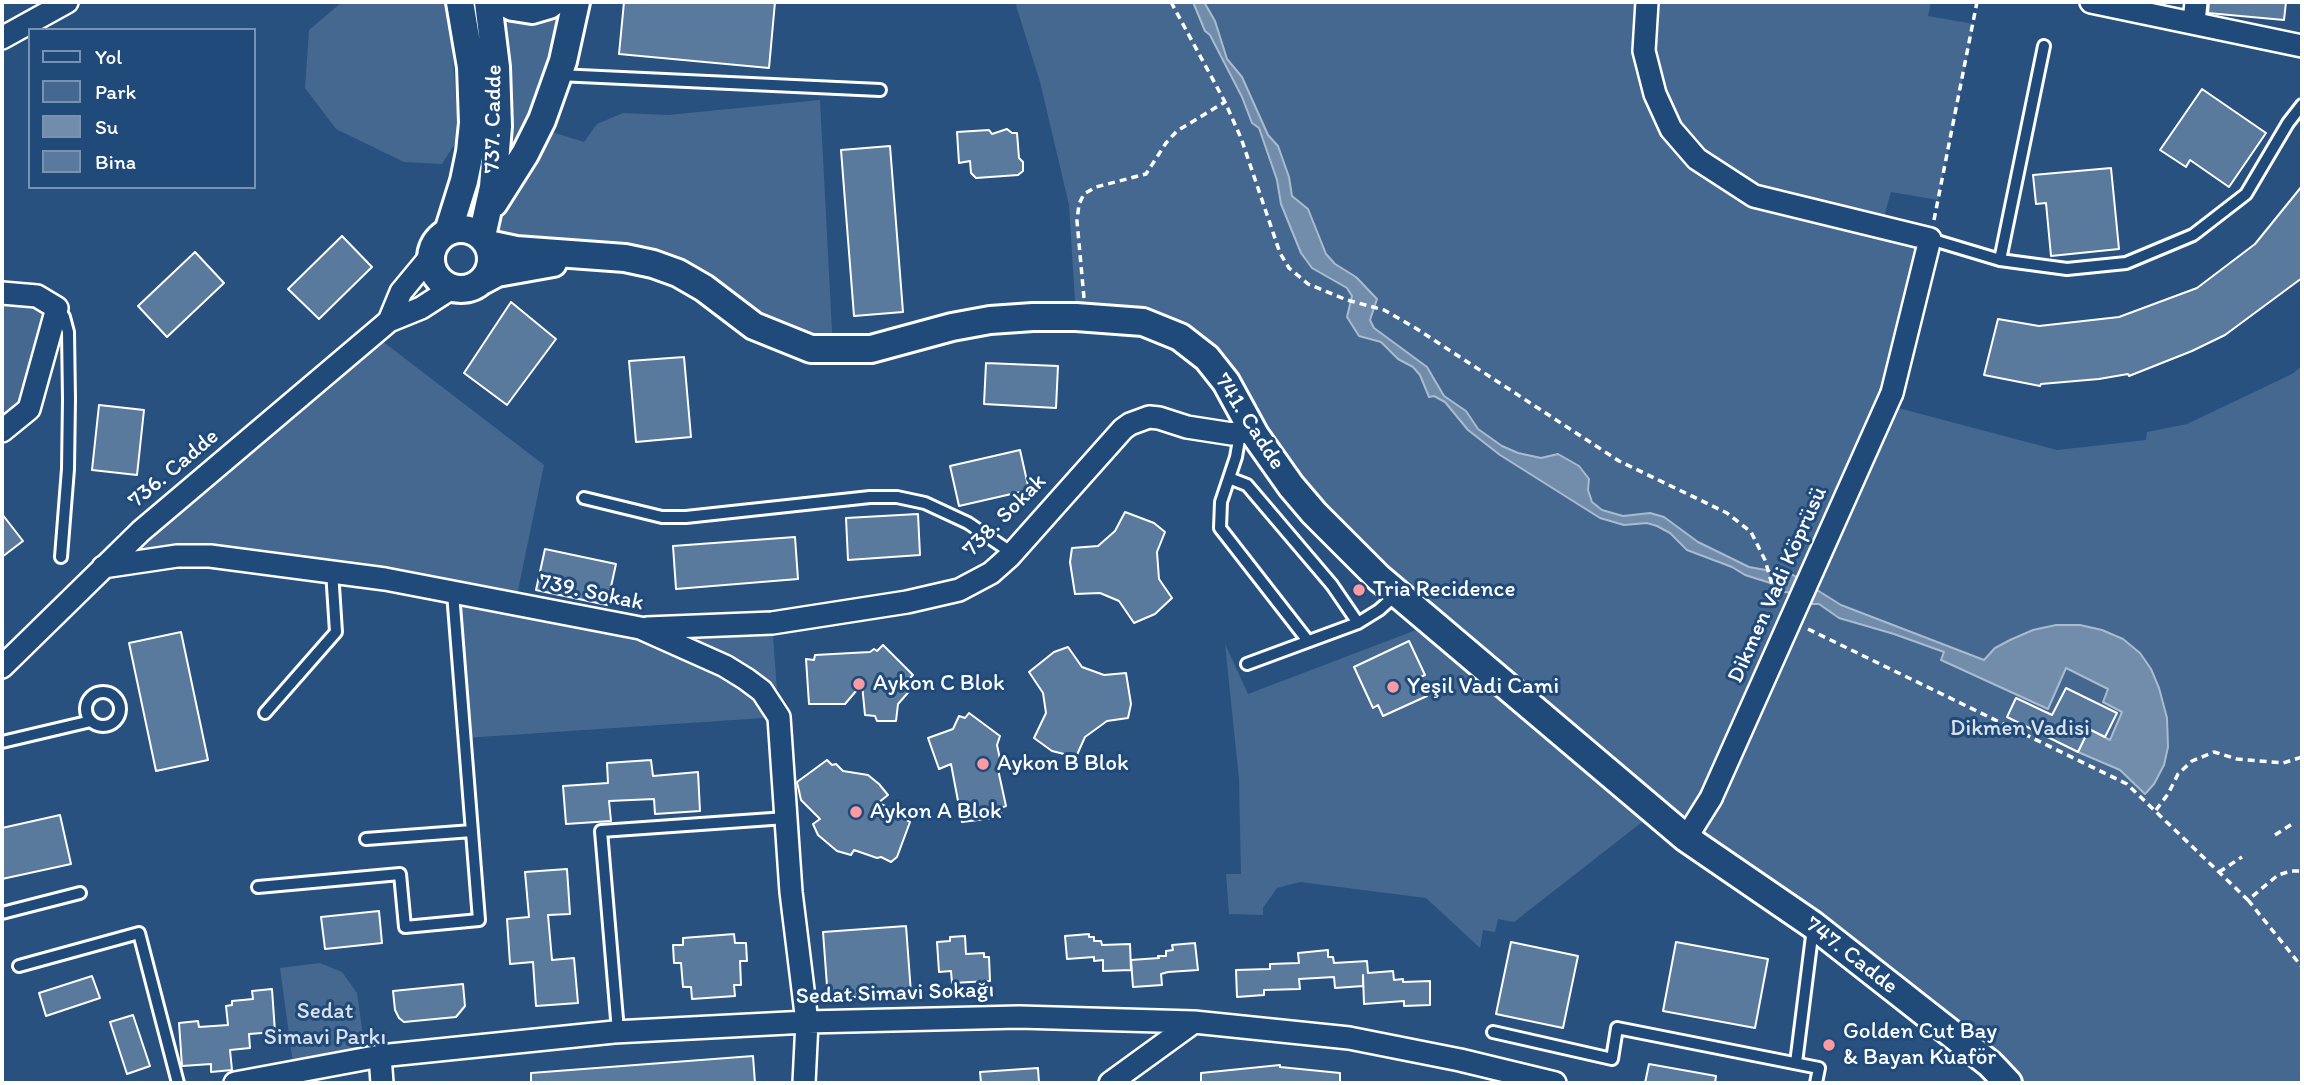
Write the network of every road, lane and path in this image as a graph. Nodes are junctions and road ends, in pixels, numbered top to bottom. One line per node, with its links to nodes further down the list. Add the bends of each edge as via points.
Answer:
1 (67, 2): 12 (street)
2 (460, 2): 20 (street, 737. Cadde, via 471,67 473,123 464,181)
3 (488, 2): 19 (street, 737. Cadde, via 498,126)
4 (503, 2): 5 (street, via 532,10)
5 (553, 2)
6 (576, 2): 15 (street)
7 (1171, 2): 17 (path)
8 (1647, 2): 21 (street, via 1644,51 1655,94 1671,129 1697,159 1754,196)
9 (1977, 2): 21 (path)
10 (2091, 2): 11 (street)
11 (2195, 12): 14 (street)
12 (2, 38)
13 (2044, 46): 24 (lane)
14 (2302, 46)
15 (558, 75): 16 (lane); 19 (street, via 534,137)
16 (880, 90)
17 (1225, 102): 29 (path, via 1177,131 1146,174 1084,194 1077,221); 41 (path, via 1289,268 1307,284 1384,310 1619,461 1727,513 1751,531)
18 (2302, 105): 24 (lane, via 2246,194 2193,235 2126,263 2067,269)
19 (486, 231): 20 (street, via 464,228); 22 (street, 741. Cadde, via 516,250); 25 (street, 737. Cadde, via 491,263)
20 (448, 232): 23 (street, 737. Cadde, via 437,239)
21 (1930, 239): 24 (lane); 57 (street, Dikmen Vadi Köprüsü, bridge, via 1892,393 1712,798)
22 (589, 256): 25 (street, 741. Cadde, via 497,273); 29 (street, 741. Cadde, via 625,258 678,273 754,326 811,349 871,349 990,320)
23 (430, 257): 26 (street, via 435,276); 30 (street, 736. Cadde, via 401,292)
24 (2000, 260)
25 (482, 281): 26 (street)
26 (452, 288): 30 (street, 736. Cadde)
27 (2, 293): 28 (street, via 37,296)
28 (57, 308): 32 (street, via 29,409); 36 (lane, via 68,332 69,386)
29 (1086, 318): 31 (street, 741. Cadde, via 1143,322 1180,337 1226,382)
30 (389, 321): 37 (street, 736. Cadde)
31 (1246, 429): 33 (lane); 35 (street, 738. Sokak, via 1201,430 1149,417 1130,424); 40 (street, 741. Cadde, via 1314,513)
32 (2, 431)
33 (1229, 478): 42 (lane, via 1247,485 1332,585); 45 (lane, via 1219,510 1220,528)
34 (584, 498): 35 (lane, via 662,517 686,517 897,498 925,503 968,523)
35 (1012, 553): 43 (street, 738. Sokak, via 975,583 934,597 772,623)
36 (61, 557)
37 (103, 567): 38 (street, 739. Sokak, via 209,556); 47 (street, 736. Cadde)
38 (332, 570): 39 (street, 739. Sokak); 48 (lane, via 336,632)
39 (453, 593): 43 (street, 739. Sokak); 55 (lane)
40 (1398, 593): 42 (lane); 57 (street, 741. Cadde)
41 (1781, 608)
42 (1358, 623): 45 (lane)
43 (640, 628): 53 (street, 739. Sokak, via 725,666 762,691 772,704 779,718)
44 (1807, 629): 52 (path, via 2107,772)
45 (1308, 641): 46 (lane)
46 (1247, 664)
47 (2, 667)
48 (265, 713)
49 (91, 721): 50 (lane)
50 (2, 742)
51 (2302, 757): 52 (path, via 2283,763 2214,752 2192,761 2178,774)
52 (2156, 810): 61 (path)
53 (786, 818): 69 (street, 739. Sokak); 71 (lane, via 601,831)
54 (2292, 824): 56 (path)
55 (472, 831): 58 (lane); 62 (lane, via 479,920 405,927 400,874)
56 (2275, 835)
57 (1686, 838): 66 (street, 747. Cadde)
58 (366, 839)
59 (2242, 857): 61 (path)
60 (2302, 871): 64 (path, via 2278,875)
61 (2220, 872): 64 (path)
62 (258, 887)
63 (80, 892): 65 (lane)
64 (2248, 900): 68 (path)
65 (2, 913)
66 (1813, 925): 74 (lane); 82 (street, 747. Cadde)
67 (19, 966): 75 (lane, via 139,933)
68 (2302, 967)
69 (807, 1022): 70 (street, Sedat Simavi Sokağı, via 1019,1017); 71 (street, Sedat Simavi Sokağı); 78 (street, 739. Sokak)
70 (1194, 1022): 79 (street); 80 (street, Sedat Simavi Sokağı, via 1349,1038)
71 (618, 1031): 73 (street, Sedat Simavi Sokağı)
72 (1493, 1032): 74 (lane, via 1612,1059 1617,1028)
73 (380, 1056): 76 (street, Sedat Simavi Sokağı); 77 (street)
74 (1796, 1063): 81 (lane, via 1819,1068)
75 (178, 1083)
76 (235, 1083)
77 (382, 1083)
78 (804, 1083)
79 (1110, 1083)
80 (1555, 1083)
81 (1816, 1083)
82 (2008, 1083)

